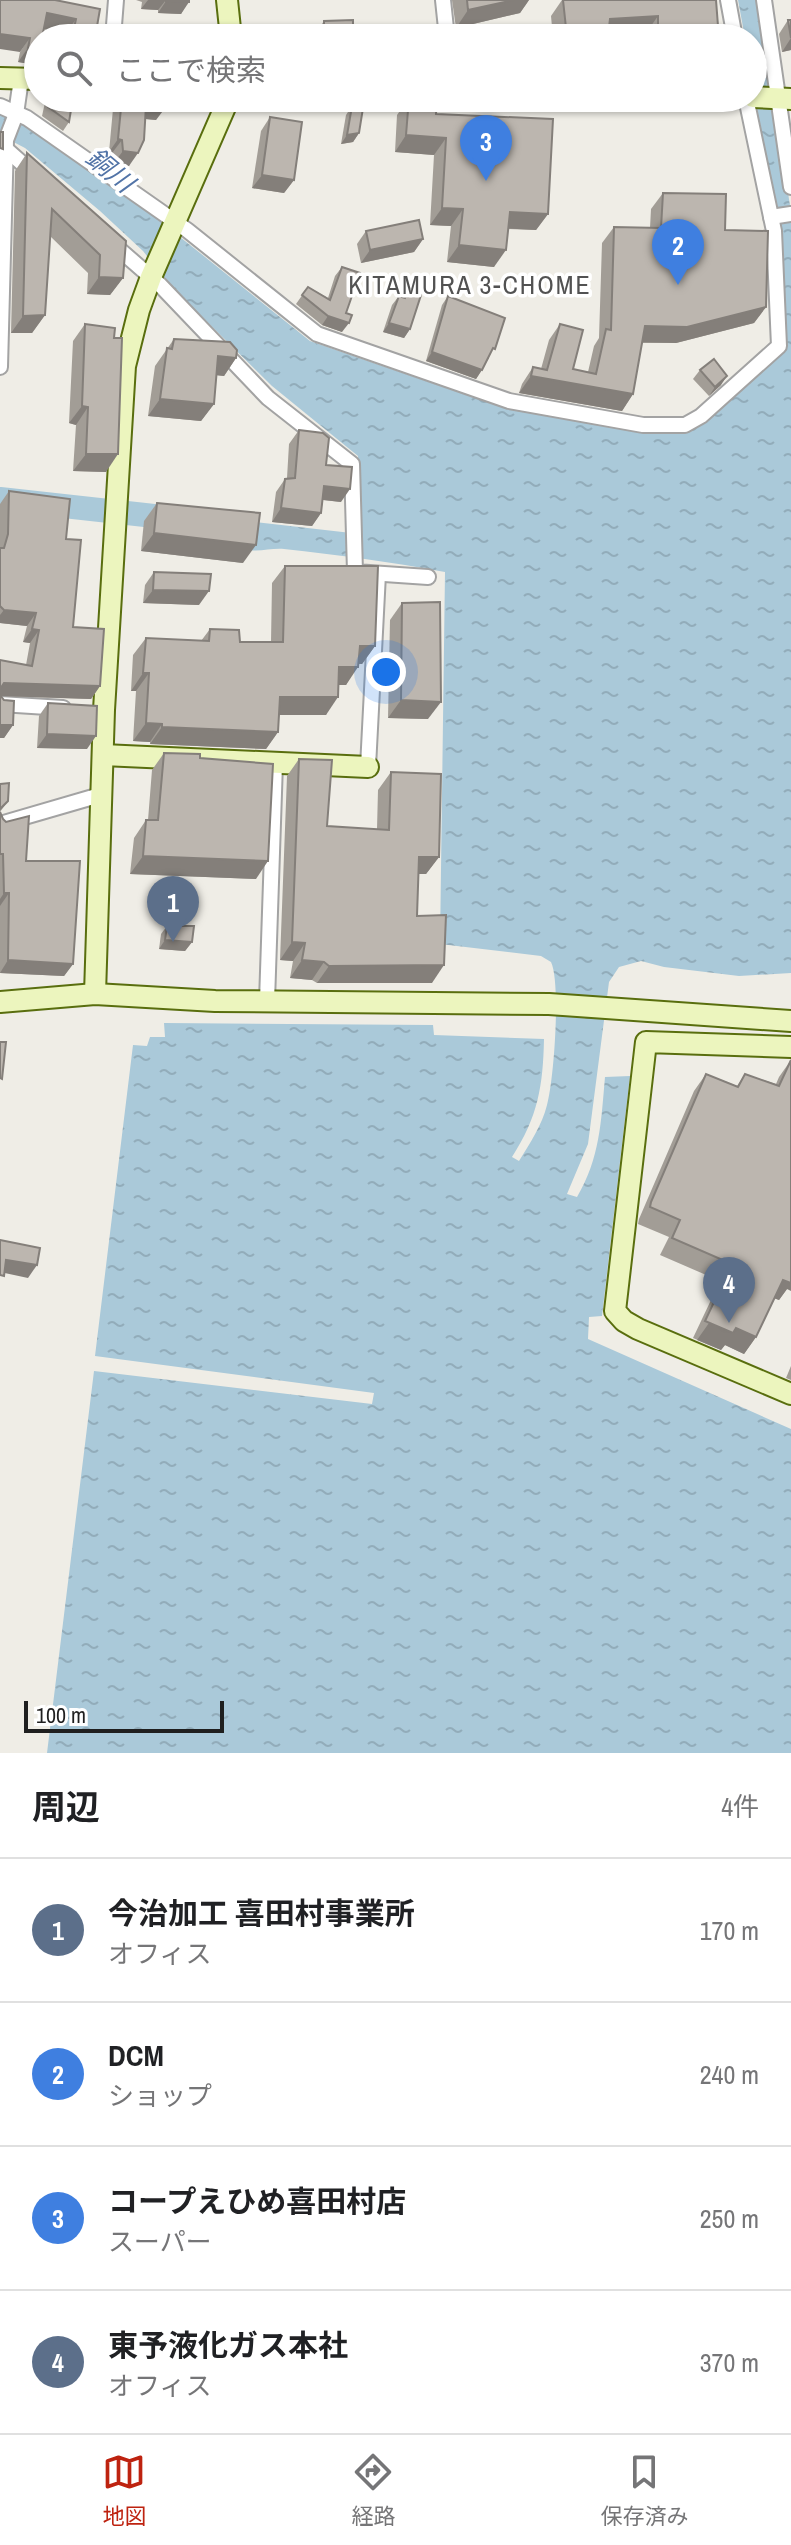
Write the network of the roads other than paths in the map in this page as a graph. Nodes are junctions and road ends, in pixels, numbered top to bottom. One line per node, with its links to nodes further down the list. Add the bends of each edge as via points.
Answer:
1 (116, 0): 6 (street)
2 (227, 0): 7 (street)
3 (443, 0): 8 (street)
4 (728, 0): 9 (street)
5 (764, 0): 13 (street)
6 (114, 24)
7 (230, 24)
8 (446, 24)
9 (732, 24)
10 (0, 78): 11 (street)
11 (24, 79)
12 (24, 94): 17 (street)
13 (785, 98): 20 (street)
14 (0, 106): 17 (street)
15 (223, 112): 23 (street)
16 (749, 112): 22 (street)
17 (16, 114): 18 (street); 23 (street)
18 (7, 150): 19 (street); 26 (street)
19 (43, 182)
20 (791, 187)
21 (791, 214): 22 (street)
22 (771, 217): 23 (street, via 779,346 701,416 685,425 666,426 509,401 317,334)
23 (175, 225): 25 (street)
24 (103, 235): 25 (street)
25 (154, 269): 28 (street, via 268,398 352,464 355,572); 31 (street, via 125,366)
26 (0, 338): 27 (street)
27 (0, 367)
28 (378, 574): 29 (street); 34 (street)
29 (428, 577)
30 (0, 704): 31 (street)
31 (89, 710): 32 (street)
32 (103, 755): 33 (street); 35 (street)
33 (275, 763): 34 (street); 38 (street)
34 (368, 767)
35 (100, 795): 36 (street); 37 (street)
36 (0, 824)
37 (95, 994): 38 (street); 39 (street)
38 (267, 1001): 40 (street, via 549,1004)
39 (0, 1002)
40 (791, 1021)
41 (791, 1047): 42 (street, via 646,1042 615,1311 638,1329)
42 (791, 1394)

